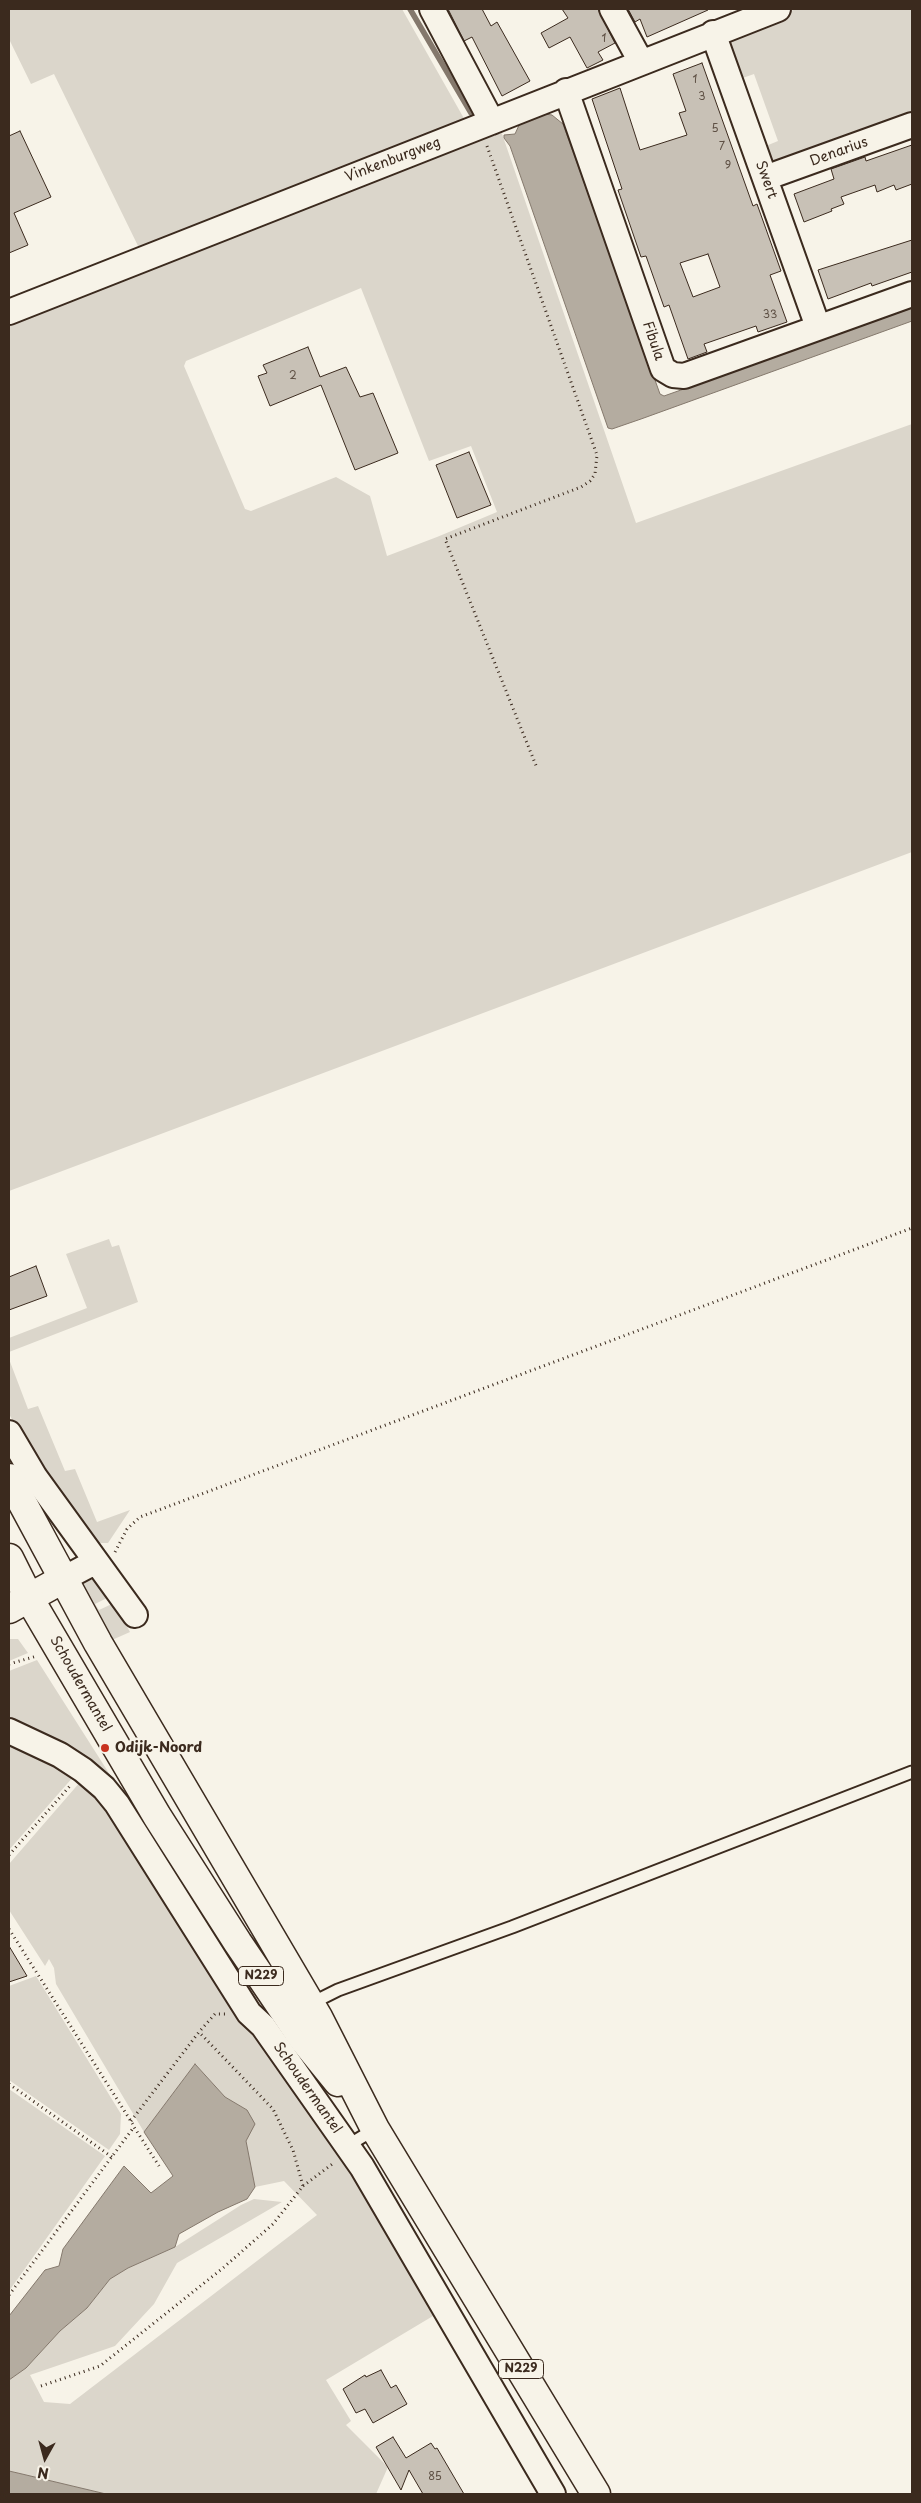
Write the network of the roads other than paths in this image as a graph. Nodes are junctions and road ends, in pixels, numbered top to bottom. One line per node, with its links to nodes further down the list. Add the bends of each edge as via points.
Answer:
1 (432, 9): 7 (street)
2 (612, 9): 5 (street)
3 (778, 9): 4 (street, Vinkenburgweg)
4 (713, 33): 5 (street, Vinkenburgweg); 9 (street, Swert)
5 (640, 62): 6 (street, Vinkenburgweg)
6 (566, 92): 7 (street, Vinkenburgweg); 12 (street, Fibula, via 663,369 673,375 684,376)
7 (486, 124): 11 (street, Vinkenburgweg)
8 (912, 125): 9 (street, Denarius)
9 (765, 178): 12 (street, Swert)
10 (912, 294): 12 (street, Fibula)
11 (9, 312)
12 (818, 327)
13 (9, 1434): 16 (street, via 35,1477)
14 (9, 1478): 17 (main road, Schoudermantel / N229)
15 (9, 1558): 18 (main road, Schoudermantel / N229)
16 (99, 1566): 17 (street); 19 (street)
17 (63, 1579): 18 (main road); 22 (main road, Schoudermantel / N229)
18 (19, 1604): 23 (main road, Schoudermantel / N229, via 303,2039)
19 (135, 1615)
20 (9, 1731): 24 (street, Schoudermantel, via 60,1755 104,1788 249,2013 263,2026)
21 (912, 1772): 22 (lane, via 512,1927 338,1990)
22 (310, 2004): 23 (main road, Schoudermantel / N229)
23 (375, 2128): 24 (lane); 26 (main road, Schoudermantel / N229)
24 (348, 2148): 25 (street, Schoudermantel)
25 (553, 2494)
26 (596, 2494)

